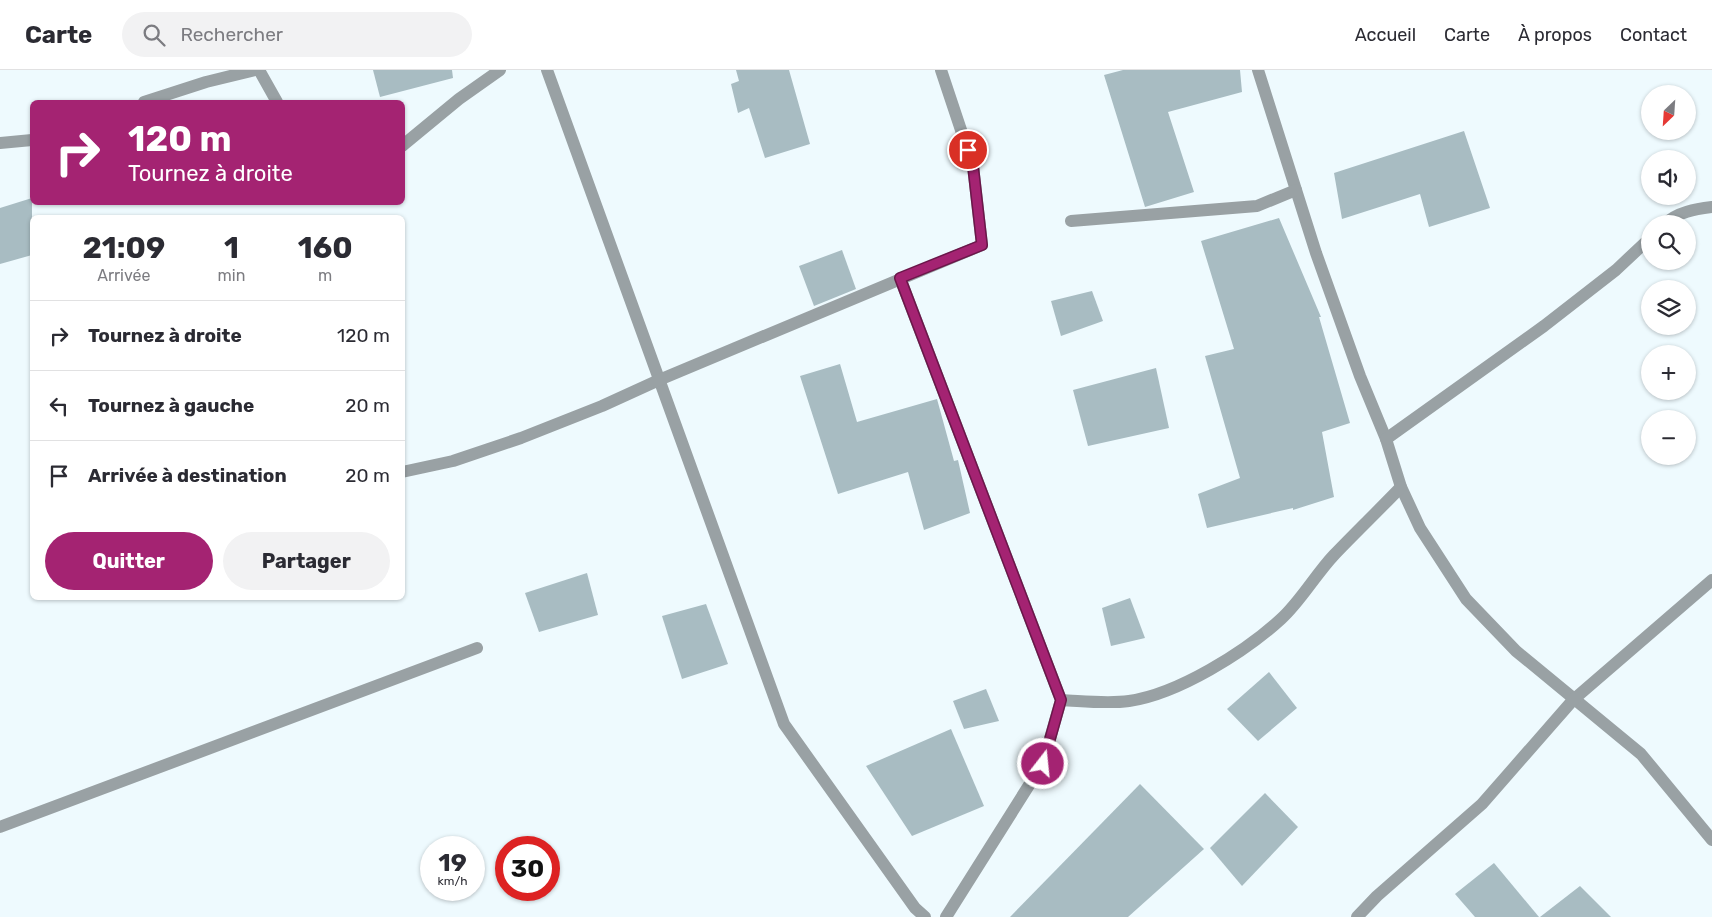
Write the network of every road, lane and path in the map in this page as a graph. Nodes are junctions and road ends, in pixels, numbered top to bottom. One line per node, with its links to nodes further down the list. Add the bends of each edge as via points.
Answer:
1 (254, 70): 7 (street)
2 (259, 70): 8 (street)
3 (500, 70): 11 (street)
4 (547, 70): 18 (street)
5 (941, 70): 17 (street, via 973,166 982,245)
6 (1258, 70): 12 (street)
7 (150, 100)
8 (276, 100)
9 (30, 140): 10 (street)
10 (0, 143)
11 (405, 144)
12 (1296, 190): 15 (street, via 1257,206); 19 (street, via 1360,376)
13 (1712, 207): 14 (street)
14 (1681, 215)
15 (1071, 221)
16 (1641, 246): 19 (street, via 1544,326)
17 (900, 278): 18 (street); 24 (street)
18 (658, 380): 20 (street, via 521,438 453,461); 28 (street, via 784,724)
19 (1386, 439): 21 (street)
20 (405, 471)
21 (1401, 487): 24 (street, via 1333,556 1282,618 1220,663 1155,695 1129,701); 25 (street, via 1420,528 1466,600 1516,651)
22 (1712, 580): 25 (street)
23 (477, 648): 26 (street)
24 (1061, 700): 30 (street, via 1043,764)
25 (1573, 700): 27 (street, via 1641,754); 31 (street, via 1482,804)
26 (0, 827)
27 (1712, 840)
28 (912, 912): 29 (street)
29 (925, 917)
30 (946, 917)
31 (1357, 917)

